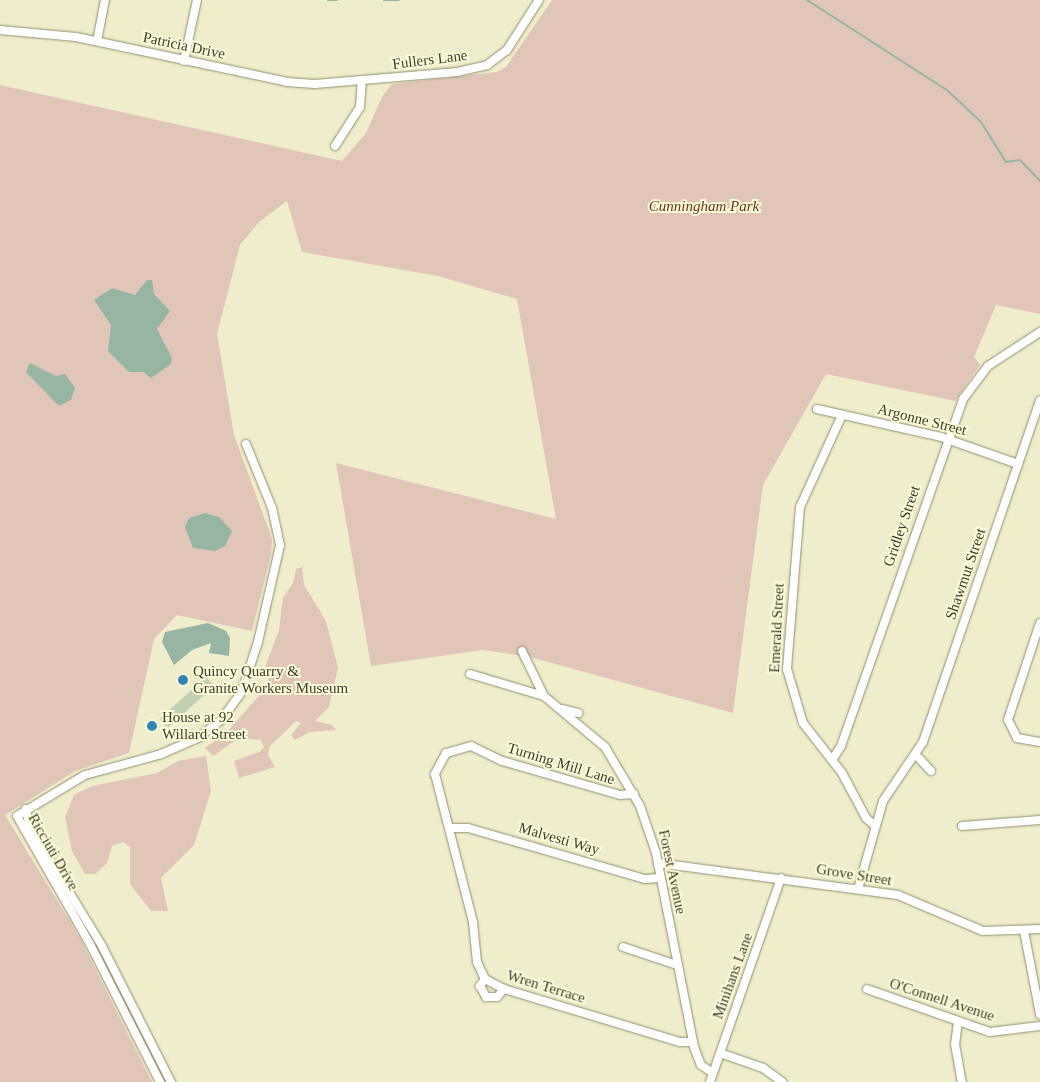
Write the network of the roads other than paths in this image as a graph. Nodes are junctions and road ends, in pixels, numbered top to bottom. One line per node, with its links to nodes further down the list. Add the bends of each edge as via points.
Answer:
1 (105, 0): 5 (street)
2 (197, 0): 6 (street)
3 (540, 0): 7 (street, Fullers Lane, via 507,50 491,63 464,71)
4 (0, 30): 5 (street, Patricia Drive)
5 (97, 41): 6 (street, Patricia Drive)
6 (184, 60): 7 (street, Patricia Drive, via 302,84)
7 (362, 82): 8 (street, via 360,107)
8 (335, 146)
9 (1040, 332): 13 (street, Gridley Street, via 978,376 962,399)
10 (1040, 401): 15 (street, Shawmut Street)
11 (817, 409): 12 (street, Argonne Street)
12 (842, 415): 13 (street, Argonne Street); 24 (street, Emerald Street, via 800,507 786,662 799,716)
13 (947, 438): 15 (street, Argonne Street); 24 (street, Gridley Street, via 841,746)
14 (246, 444): 27 (street, via 272,508 280,545 258,642 242,691 218,723 190,742 161,754 85,775)
15 (1018, 464): 23 (street, Shawmut Street)
16 (1040, 623): 22 (street, via 1008,720 1017,738)
17 (522, 651): 19 (street, Forest Avenue)
18 (470, 674): 19 (street)
19 (544, 696): 20 (street, Forest Avenue)
20 (561, 708): 21 (street); 26 (street, Forest Avenue, via 605,747)
21 (578, 713)
22 (1040, 742)
23 (916, 755): 25 (street); 29 (street, Shawmut Street, via 885,796)
24 (832, 760): 29 (street, Emerald Street, via 867,821)
25 (931, 771)
26 (634, 794): 31 (street, Turning Mill Lane, via 620,795 502,761 476,747 463,746 442,757 435,774); 32 (street, Forest Avenue, via 649,828)
27 (26, 809): 49 (street, Ricciuti Drive, via 17,815 18,823 85,935); 50 (street, Ricciuti Drive, via 30,828 102,946)
28 (1040, 820): 30 (street)
29 (874, 825): 35 (street, Shawmut Street)
30 (962, 826)
31 (450, 828): 33 (street, Malvesti Way, via 468,828 642,878); 40 (street, Wren Terrace, via 474,927 477,962)
32 (658, 863): 33 (street, Forest Avenue); 34 (street, Grove Street)
33 (659, 878): 39 (street, Forest Avenue)
34 (781, 878): 35 (street, Grove Street); 47 (street, Minihans Lane)
35 (858, 889): 37 (street, Grove Street, via 906,897 978,930)
36 (1040, 929): 37 (street, Grove Street)
37 (1024, 931): 43 (street)
38 (623, 947): 39 (street)
39 (677, 965): 46 (street, Forest Avenue)
40 (485, 979): 41 (street, Wren Terrace); 41 (street, via 480,986 486,997 497,997)
41 (504, 989): 46 (street, Wren Terrace, via 680,1042)
42 (867, 989): 44 (street, O'Connell Avenue)
43 (1040, 1014)
44 (958, 1021): 45 (street, O'Connell Avenue, via 994,1032); 53 (street, via 955,1044)
45 (1040, 1026)
46 (693, 1042): 48 (street, Forest Avenue, via 700,1065)
47 (720, 1053): 48 (street, Minihans Lane); 52 (street, via 763,1068)
48 (713, 1073): 51 (street, Minihans Lane)
49 (160, 1082)
50 (171, 1082)
51 (710, 1082)
52 (782, 1082)
53 (962, 1082)

